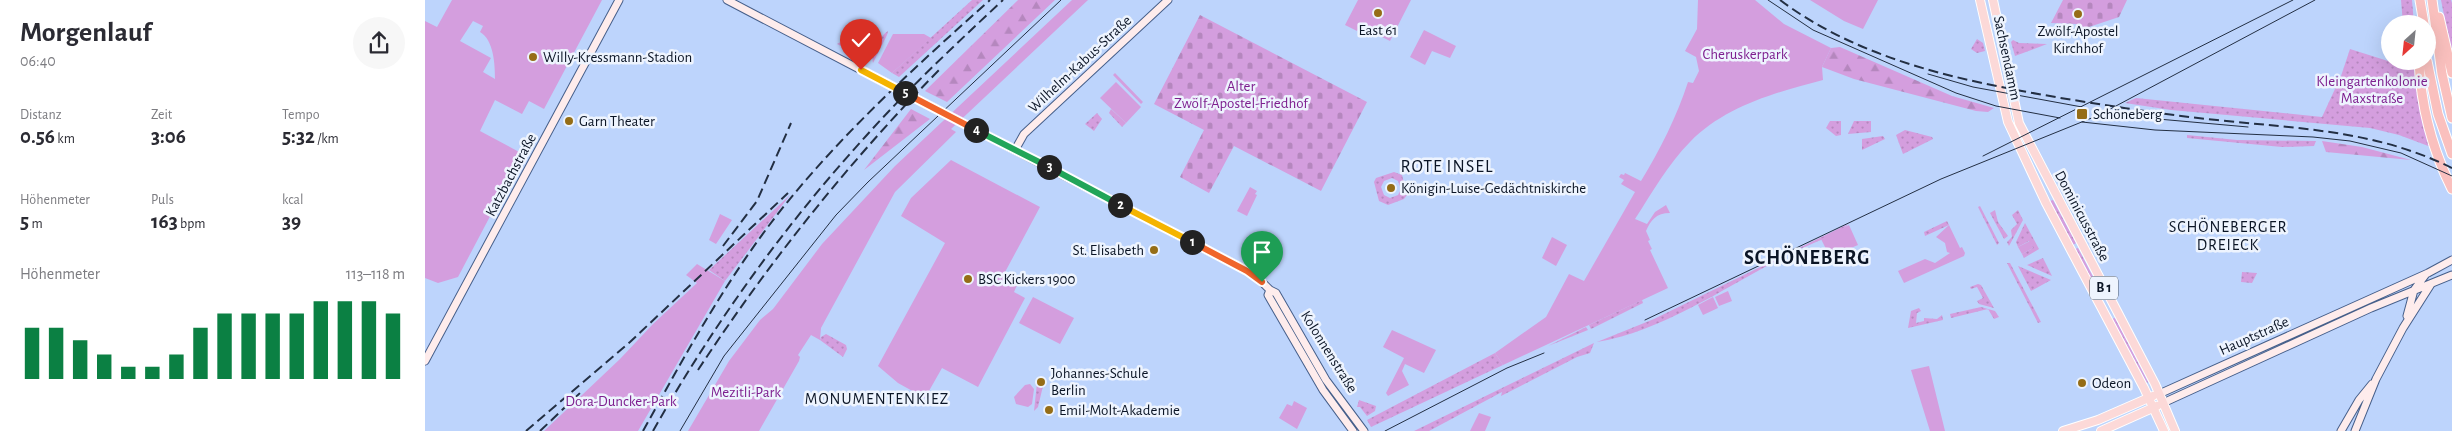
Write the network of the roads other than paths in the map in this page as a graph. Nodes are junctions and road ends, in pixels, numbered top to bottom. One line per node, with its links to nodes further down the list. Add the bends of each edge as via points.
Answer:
1 (619, 0): 29 (main road, Katzbachstraße)
2 (727, 0): 17 (main road, Kolonnenstraße, bridge)
3 (1167, 0): 17 (main road, Wilhelm-Kabus-Straße, via 1024,134)
4 (1981, 0): 9 (main road, Sachsendamm / B 1)
5 (1993, 0): 10 (main road, Sachsendamm / B 1)
6 (2420, 0): 8 (highway)
7 (2432, 2): 13 (highway, via 2442,27); 14 (highway)
8 (2422, 15)
9 (1988, 33): 10 (main road); 16 (main road, Sachsendamm / B 1)
10 (2000, 33): 15 (main road, Sachsendamm / B 1)
11 (2420, 70): 19 (highway, via 2428,126)
12 (2429, 70): 18 (highway, via 2438,114)
13 (2452, 73)
14 (2452, 118)
15 (2018, 120): 20 (main road, Dominicusstraße / B 1)
16 (2008, 122): 21 (main road, Dominicusstraße / B 1)
17 (1015, 150): 26 (main road, Kolonnenstraße, via 1247,271 1259,278)
18 (2452, 154)
19 (2452, 189)
20 (2054, 193): 21 (main road); 31 (main road, Dominicusstraße / B 1)
21 (2044, 198): 32 (main road, Dominicusstraße / B 1)
22 (2452, 260): 23 (main road, Hauptstraße)
23 (2427, 273): 27 (main road); 31 (main road, Hauptstraße)
24 (2452, 274): 25 (main road, Hauptstraße)
25 (2433, 282): 27 (main road, Hauptstraße); 28 (main road)
26 (1269, 290): 37 (main road, Kolonnenstraße, via 1268,296 1320,385); 39 (main road, Kolonnenstraße, via 1278,296 1327,380)
27 (2415, 290): 28 (main road); 33 (main road, Hauptstraße)
28 (2403, 328): 30 (main road)
29 (425, 361)
30 (2375, 380): 35 (main road); 36 (main road)
31 (2159, 394): 32 (main road, Hauptstraße); 33 (main road, Dominicusstraße / B 1)
32 (2149, 398): 34 (main road, Dominicusstraße); 38 (main road, Hauptstraße)
33 (2163, 403): 34 (main road, Hauptstraße); 42 (main road, Dominicusstraße)
34 (2153, 408): 40 (main road, Hauptstraße); 41 (main road, Dominicusstraße)
35 (2354, 409): 36 (main road); 43 (main road)
36 (2363, 414): 44 (main road)
37 (1353, 430)
38 (2068, 430)
39 (1364, 431)
40 (2101, 431)
41 (2164, 431)
42 (2175, 431)
43 (2341, 431)
44 (2355, 431)

